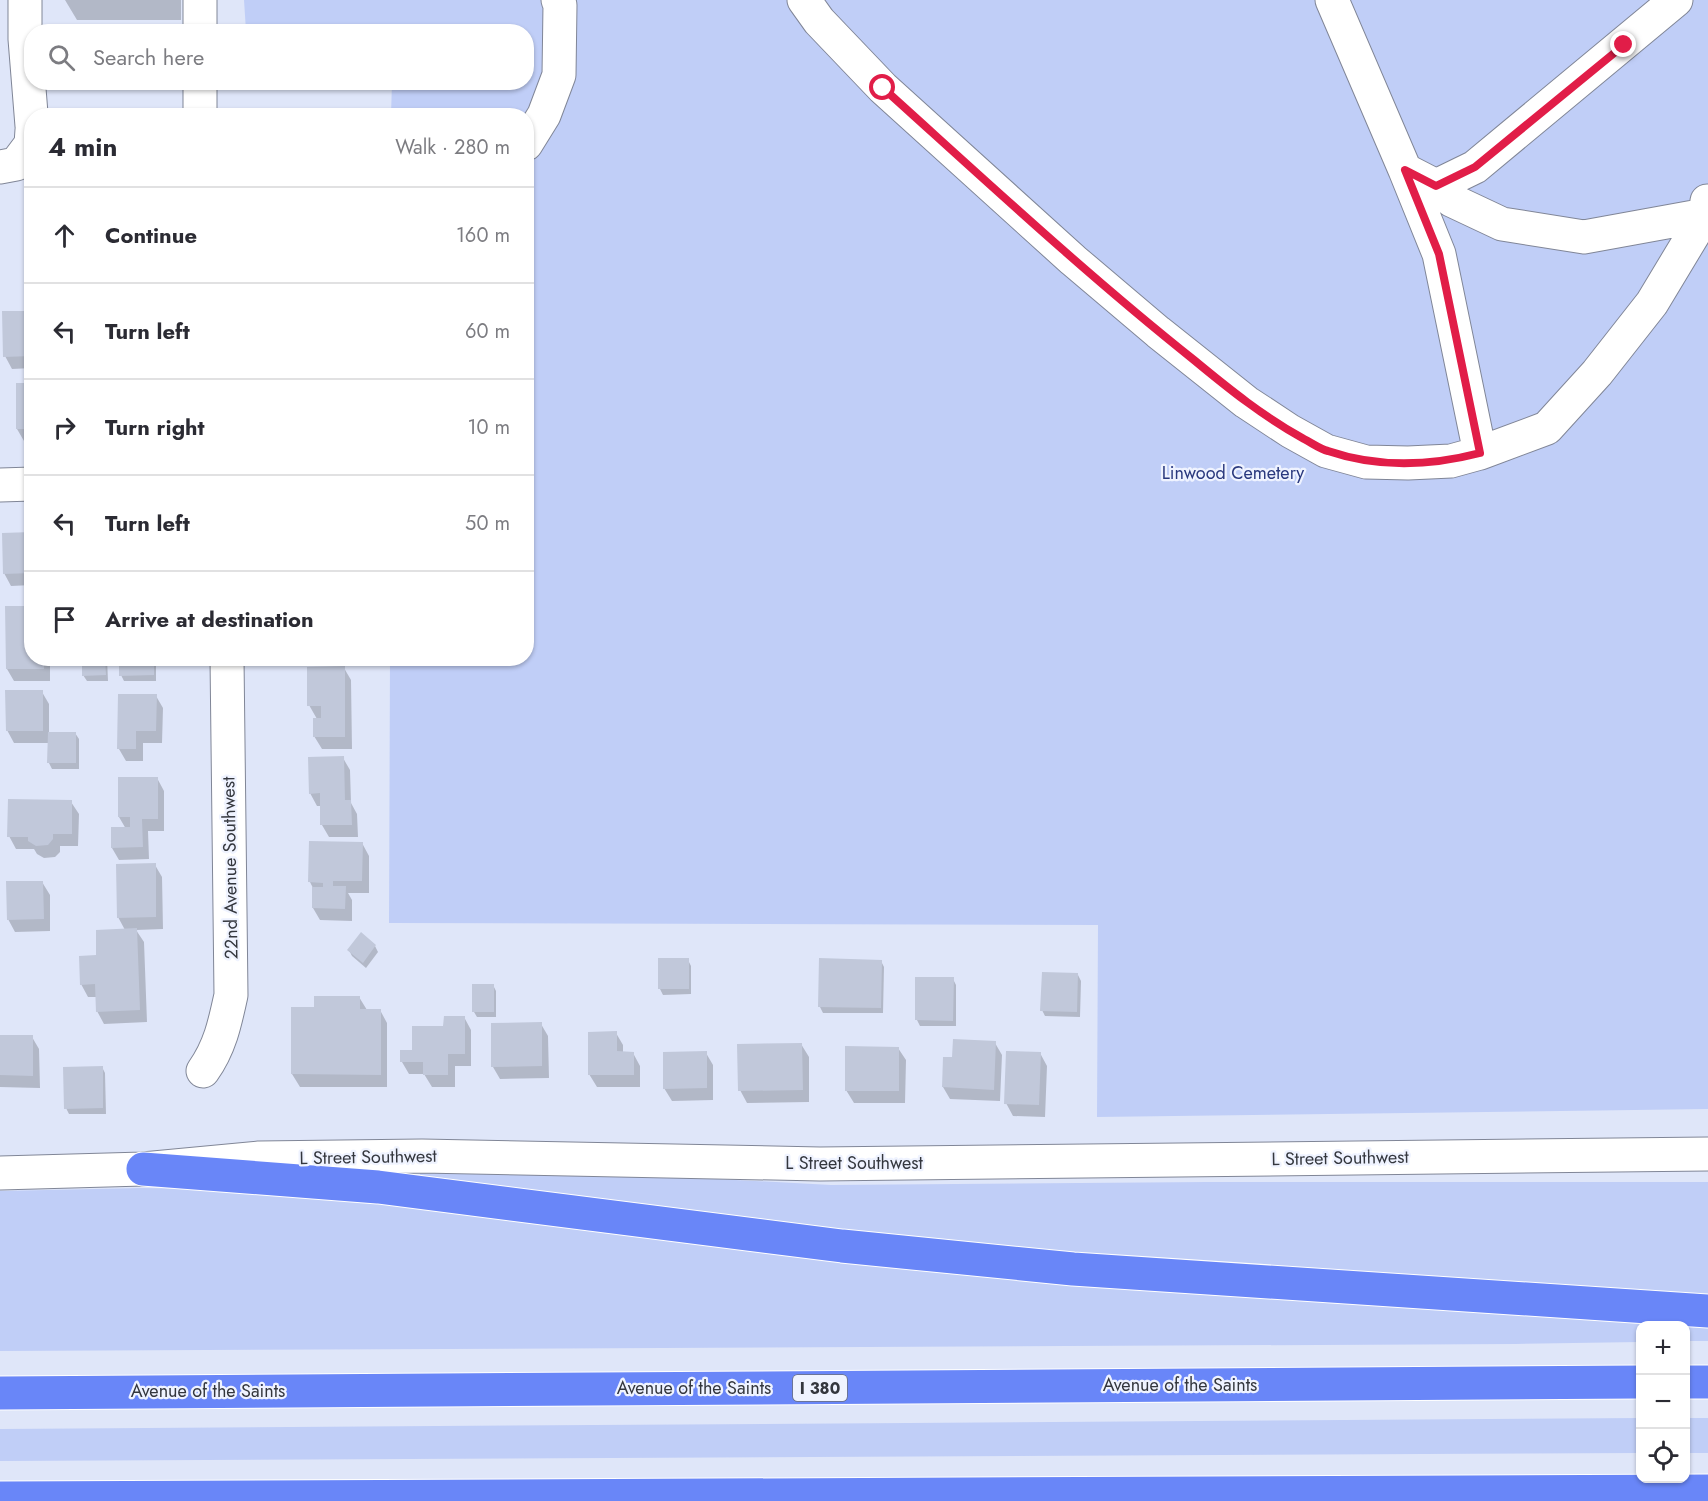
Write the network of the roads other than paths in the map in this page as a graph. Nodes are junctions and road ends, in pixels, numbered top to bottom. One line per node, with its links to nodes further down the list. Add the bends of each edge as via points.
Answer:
1 (25, 0): 7 (street)
2 (200, 0): 8 (street)
3 (558, 0): 13 (street, via 559,75)
4 (804, 0): 19 (street, via 819,21 900,104 1073,260 1246,402 1326,451 1366,462 1451,460)
5 (1332, 0): 16 (street)
6 (1676, 0): 17 (street, via 1475,167)
7 (27, 24)
8 (200, 24)
9 (30, 90): 11 (street)
10 (200, 90): 12 (street)
11 (31, 108)
12 (200, 108)
13 (534, 131)
14 (24, 153): 15 (street, via 16,164)
15 (0, 167)
16 (1405, 170): 17 (street); 19 (street, via 1439,254)
17 (1436, 186): 18 (street, via 1451,200 1502,224 1584,237)
18 (1707, 208): 19 (street, via 1652,303 1547,428)
19 (1480, 453)
20 (0, 484): 21 (street)
21 (24, 484)
22 (227, 666): 23 (street, 22nd Avenue Southwest, via 231,995 225,1026)
23 (203, 1071)
24 (1708, 1154): 25 (street, L Street Southwest, via 820,1164 422,1156 259,1158)
25 (143, 1169): 26 (street, L Street Southwest); 27 (highway, via 378,1187 842,1246 1073,1269)
26 (0, 1173)
27 (1708, 1311)
28 (1636, 1382): 31 (highway, Avenue of the Saints / I 380)
29 (1690, 1382): 30 (highway)
30 (1708, 1382)
31 (0, 1393)
32 (1708, 1491): 33 (highway)
33 (0, 1498)

